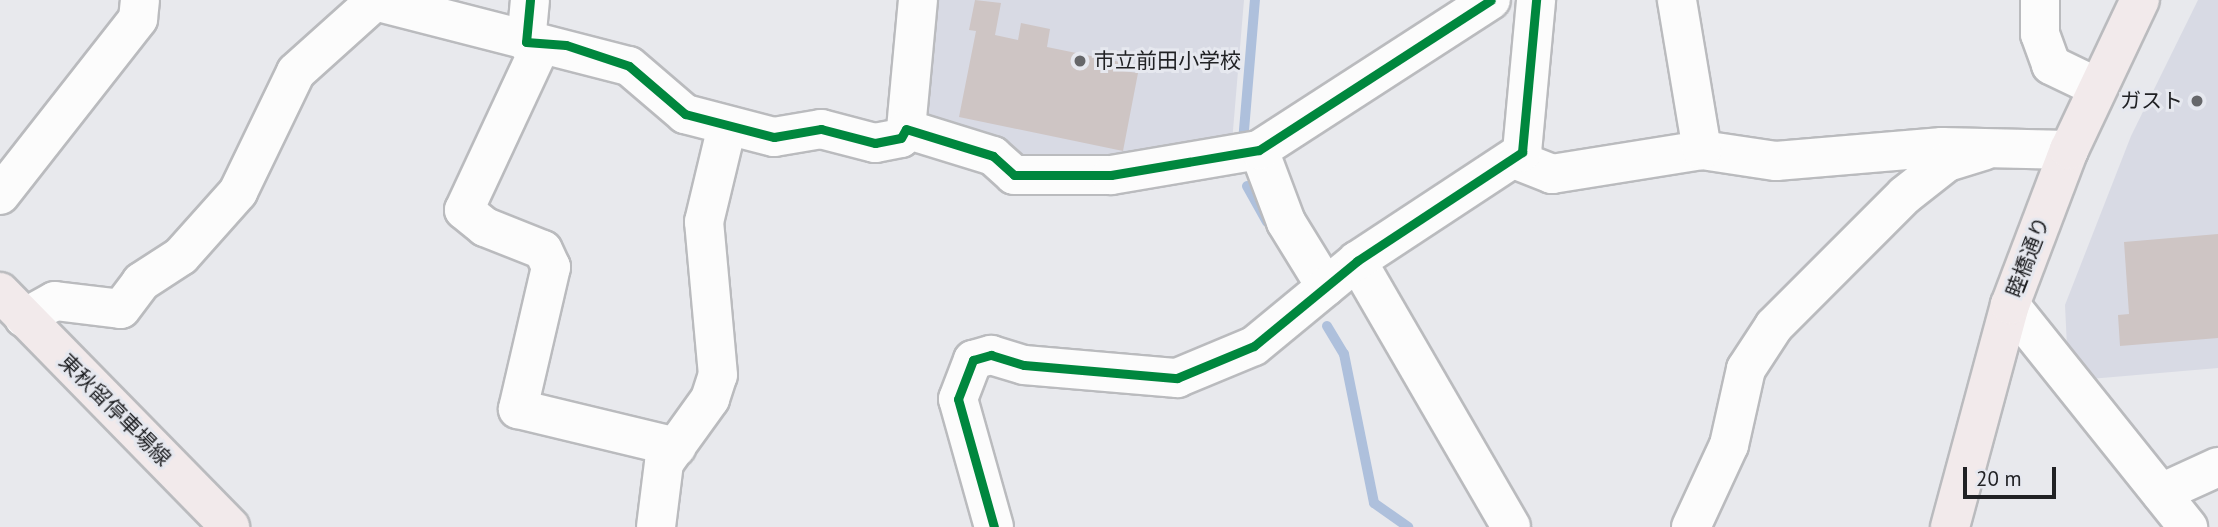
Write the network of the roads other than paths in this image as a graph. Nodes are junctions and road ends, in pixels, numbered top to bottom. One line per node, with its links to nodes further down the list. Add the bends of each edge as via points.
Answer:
1 (140, 0): 19 (street, via 138,19)
2 (530, 0): 10 (street)
3 (918, 0): 13 (street)
4 (1492, 0): 14 (street)
5 (1536, 0): 18 (street, via 1527,141)
6 (1677, 0): 15 (street)
7 (2040, 0): 11 (street, via 2040,34 2051,65)
8 (2140, 0): 11 (main road, 睦橋通り)
9 (373, 1): 10 (street); 22 (street, via 296,72 238,192 181,256 141,282 121,309 55,301)
10 (533, 43): 12 (street, via 566,46 629,66 685,114); 24 (street, via 464,210 485,226 543,250 551,267 518,409)
11 (2097, 87): 16 (main road, 睦橋通り)
12 (727, 126): 13 (street, via 774,137 821,129 876,143 901,138); 24 (street, via 704,222 718,375 710,399)
13 (906, 129): 14 (street, via 993,156 1014,175 1111,175)
14 (1259, 150): 21 (street, via 1286,222)
15 (1702, 150): 17 (street, via 1776,161 1942,147); 18 (street, via 1552,174)
16 (2068, 150): 17 (street); 23 (main road, 睦橋通り)
17 (1984, 151): 31 (street, via 1947,162 1906,195 1774,326 1746,369 1729,445)
18 (1514, 159): 20 (street)
19 (0, 195)
20 (1357, 261): 21 (street); 30 (street)
21 (1326, 288): 29 (street, via 1254,346 1177,378 1024,365 991,355 972,360 958,399)
22 (12, 305): 27 (main road, 東秋留停車場線)
23 (2010, 305): 26 (street); 32 (main road, 睦橋通り)
24 (676, 447): 28 (street, via 664,463)
25 (2218, 467): 26 (street)
26 (2161, 493): 33 (street)
27 (230, 527)
28 (656, 527)
29 (994, 527)
30 (1511, 527)
31 (1691, 527)
32 (1950, 527)
33 (2188, 527)

